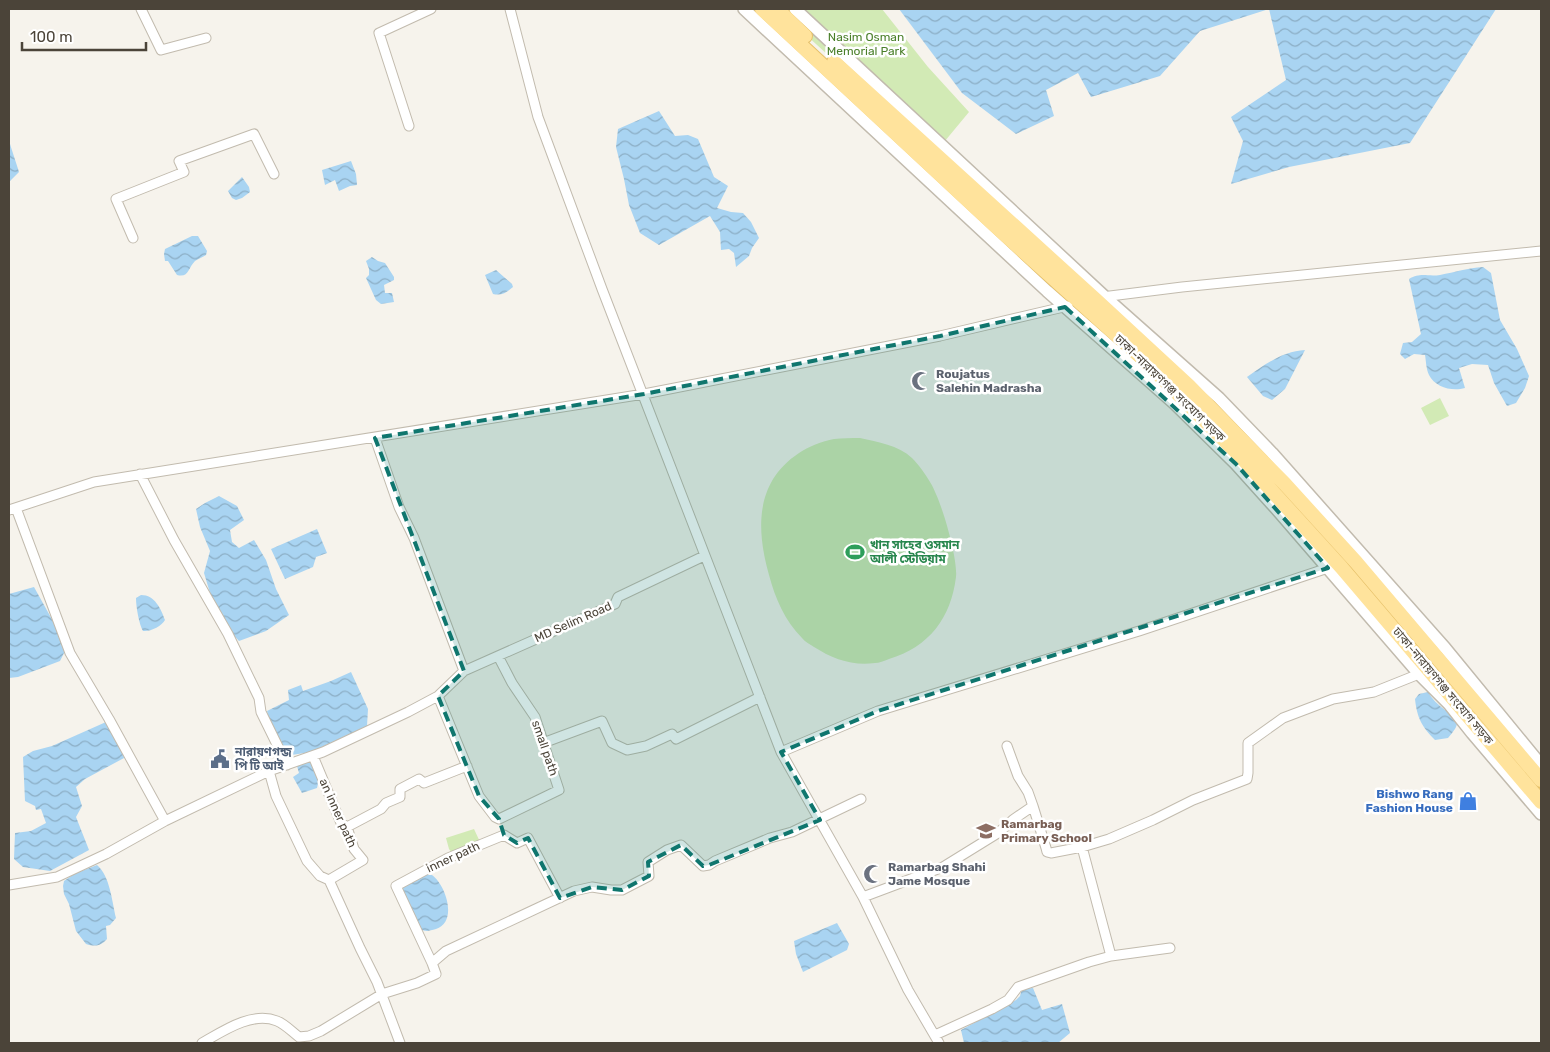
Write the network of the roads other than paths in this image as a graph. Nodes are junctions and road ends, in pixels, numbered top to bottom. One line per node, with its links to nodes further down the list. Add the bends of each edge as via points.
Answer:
1 (141, 9): 8 (street, via 161,50)
2 (431, 9): 9 (street, via 379,33)
3 (510, 9): 16 (street, via 538,116)
4 (744, 9): 15 (street)
5 (762, 9): 14 (main road, ঢাকা-নারায়ণগঞ্জ সংযোগ সড়ক)
6 (777, 9): 13 (main road, ঢাকা-নারায়ণগঞ্জ সংযোগ সড়ক)
7 (795, 9): 13 (street)
8 (206, 38)
9 (409, 126)
10 (274, 174): 11 (street, via 254,134 179,161 184,172 116,199)
11 (133, 238)
12 (1541, 251): 13 (street)
13 (1100, 298): 32 (street, via 1219,398 1272,453 1445,648); 35 (main road, ঢাকা-নারায়ণগঞ্জ সংযোগ সড়ক, via 1285,484 1356,562)
14 (1080, 302): 15 (street); 24 (main road, ঢাকা-নারায়ণগঞ্জ সংযোগ সড়ক, via 1142,358 1242,458 1341,567)
15 (1065, 306): 16 (street, via 940,336); 21 (street, via 1174,403 1236,464)
16 (644, 394): 17 (street); 20 (street)
17 (375, 438): 18 (street); 23 (street)
18 (140, 474): 19 (street, via 94,482); 31 (street, via 228,634)
19 (12, 509): 42 (street, via 70,653)
20 (704, 556): 22 (street, MD Selim Road, via 618,597 615,604); 26 (street)
21 (1328, 568): 24 (street); 29 (street, via 1130,634 878,711)
22 (498, 656): 23 (street, MD Selim Road); 27 (street, small path, via 512,684 535,717)
23 (464, 671): 25 (street)
24 (1424, 672): 37 (main road, ঢাকা-নারায়ণগঞ্জ সংযোগ সড়ক); 39 (street); 45 (street, via 1374,692 1333,699 1283,718 1248,743 1247,779 1109,839)
25 (438, 696): 30 (street, via 386,724); 33 (street)
26 (760, 697): 27 (street, via 676,739 672,734 646,746 627,750 612,743 602,721); 29 (street)
27 (542, 743): 40 (street, small path, via 559,790)
28 (1007, 746): 38 (street)
29 (781, 752): 41 (street)
30 (313, 756): 31 (street); 43 (street, an inner path, via 341,823)
31 (287, 765): 34 (street)
32 (1541, 765)
33 (467, 766): 40 (street, via 479,796); 43 (street, via 424,784 419,779 413,782 400,789 400,797 381,810)
34 (269, 771): 42 (street); 46 (street, via 276,796 307,861 320,876)
35 (1541, 780)
36 (861, 799): 41 (street)
37 (1541, 802)
38 (1033, 806): 45 (street, via 1047,852); 48 (street, via 998,834 943,867)
39 (1541, 814)
40 (498, 819): 44 (street)
41 (820, 820): 48 (street); 49 (street, via 709,865 703,866 681,845 648,862 649,876 622,890 592,887)
42 (165, 821): 47 (street, via 57,877)
43 (347, 827): 46 (street, an inner path, via 354,849 363,860)
44 (504, 835): 49 (street, via 517,843 528,838); 52 (street, inner path, via 448,858 396,886)
45 (1082, 847): 51 (street)
46 (329, 880): 53 (street)
47 (9, 885)
48 (863, 897): 54 (street, via 908,990)
49 (560, 898): 52 (street, via 446,950)
50 (1170, 948): 51 (street)
51 (1111, 956): 54 (street, via 1018,987 1008,1000)
52 (432, 963): 53 (street, via 436,974)
53 (382, 994): 55 (street, via 309,1036 299,1037 279,1021 263,1017 223,1030); 56 (street)
54 (937, 1039)
55 (202, 1043)
56 (400, 1043)

